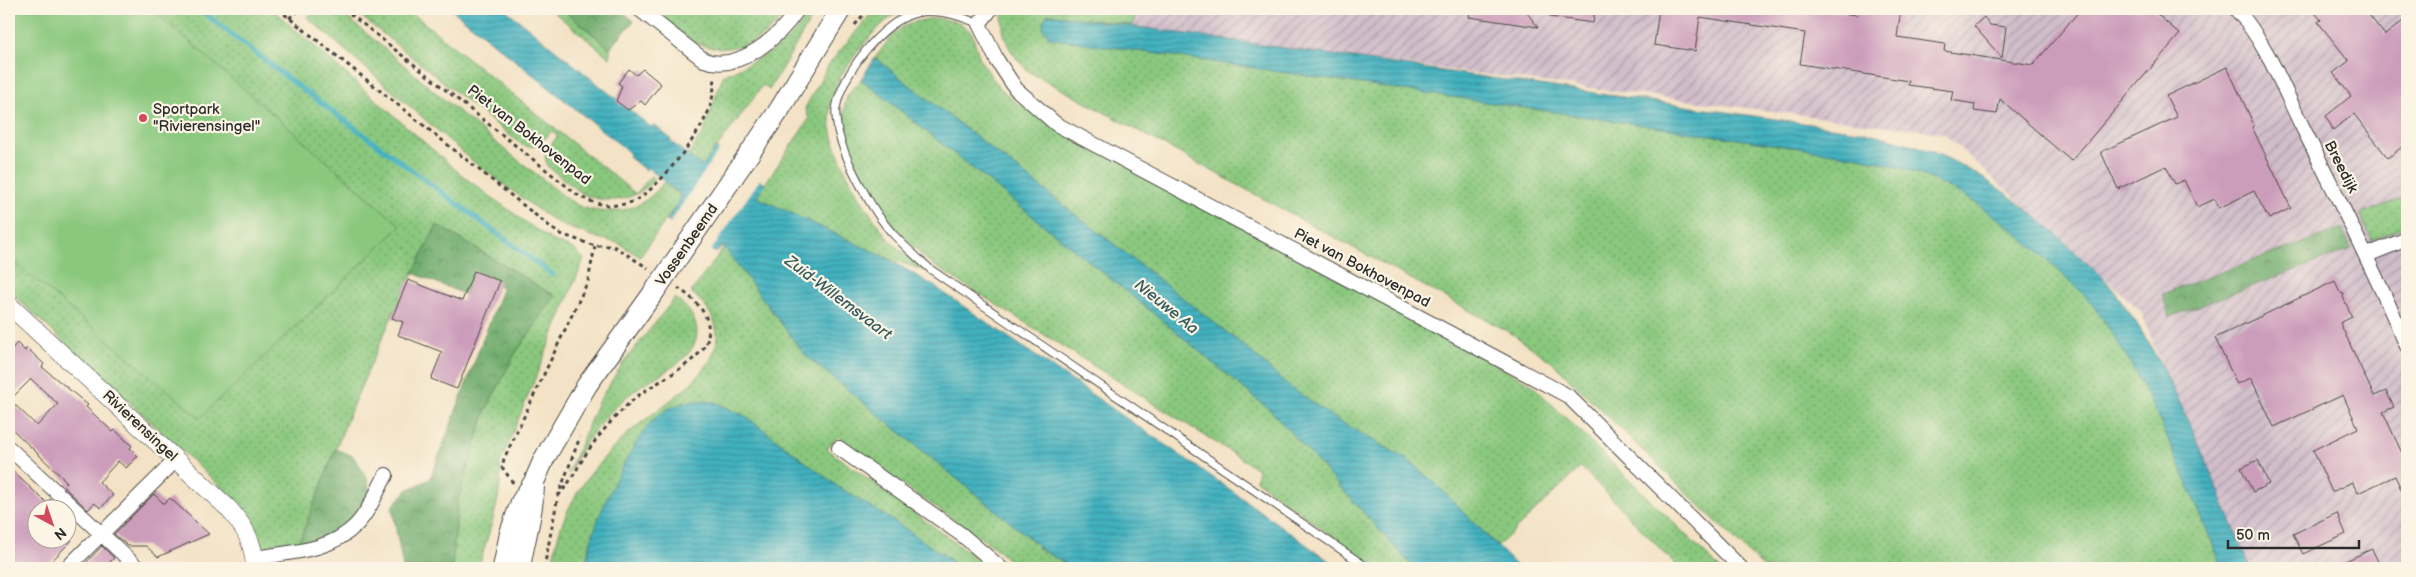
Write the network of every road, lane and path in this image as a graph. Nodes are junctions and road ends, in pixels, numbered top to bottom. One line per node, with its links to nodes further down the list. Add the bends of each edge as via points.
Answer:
1 (278, 9): 9 (path)
2 (301, 9): 9 (path)
3 (344, 9): 11 (path, Piet van Bokhovenpad, via 579,196 610,206 632,202 647,194 684,150 710,108)
4 (639, 9): 11 (street, via 704,60)
5 (798, 9): 11 (street, via 774,37 757,50 736,60)
6 (841, 9): 24 (main road, Vossenbeemd, bridge, via 778,112 587,385)
7 (991, 9): 10 (street)
8 (2236, 9): 14 (street, Breedijk, via 2269,60)
9 (289, 18): 13 (path, via 558,233)
10 (979, 24): 35 (lane, via 938,12 916,13 892,25 866,50 841,92 836,110 844,150 865,192 892,234 930,270); 36 (street, Piet van Bokhovenpad, via 1016,89 1056,124 1568,396)
11 (716, 64)
12 (2407, 239): 14 (street)
13 (595, 246): 15 (path, via 613,246); 25 (path, via 588,281 504,459 502,467)
14 (2367, 255): 18 (street, Breedijk)
15 (651, 271)
16 (675, 286): 26 (path, via 700,305 704,314 709,330 703,350 692,361 632,400 607,425)
17 (9, 305): 22 (street, Rivierensingel)
18 (2407, 346)
19 (580, 436): 26 (path)
20 (9, 448): 27 (street)
21 (839, 448): 34 (street, via 962,535)
22 (176, 460): 27 (street); 28 (street, Rivierensingel, via 242,524 251,542)
23 (386, 475): 28 (street, Rivierensingel, via 356,525 336,540)
24 (534, 482): 31 (main road, Vossenbeemd, via 520,502); 32 (main road, Vossenbeemd, via 534,506)
25 (513, 483)
26 (558, 496): 33 (path)
27 (101, 535): 29 (street); 30 (street)
28 (255, 563)
29 (67, 568)
30 (138, 568)
31 (503, 568)
32 (520, 568)
33 (544, 568)
34 (1000, 568)
35 (1368, 568)
36 (1741, 568)

